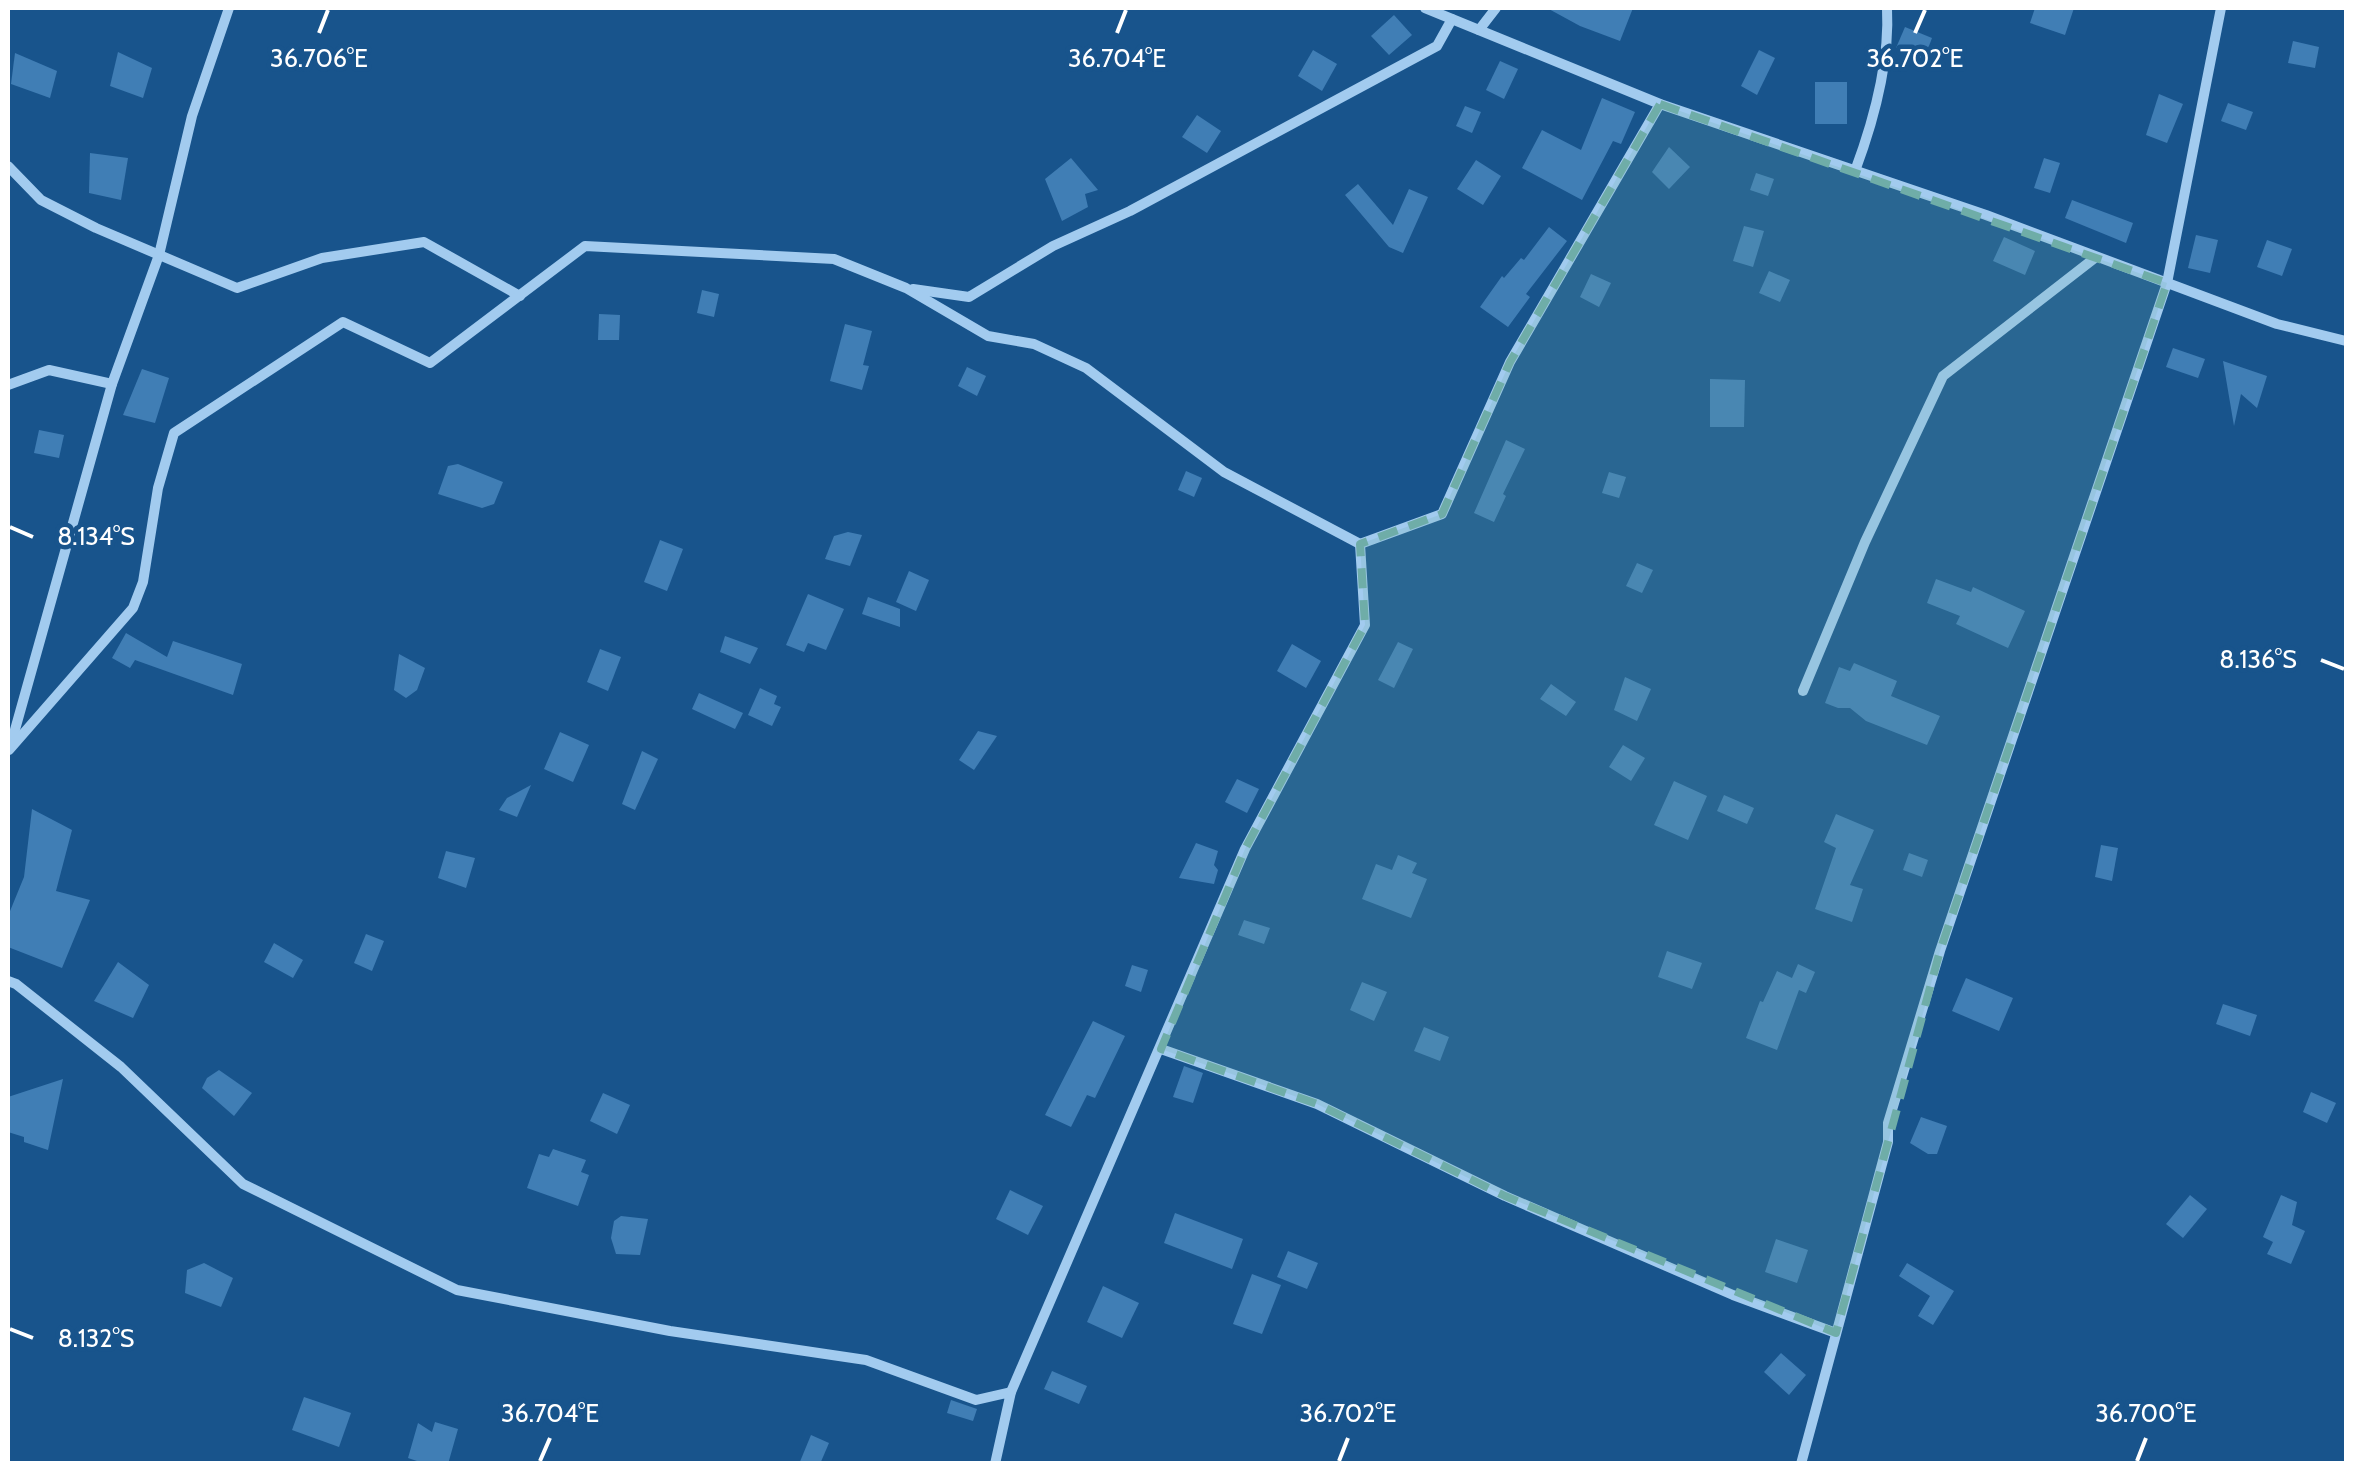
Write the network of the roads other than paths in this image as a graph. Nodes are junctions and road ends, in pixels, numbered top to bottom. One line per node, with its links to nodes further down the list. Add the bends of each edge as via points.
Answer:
1 (229, 8): 11 (street, via 192,116)
2 (1425, 8): 6 (street)
3 (1496, 8): 7 (street)
4 (1887, 8): 10 (street, via 1883,71)
5 (2221, 8): 13 (street)
6 (1452, 18): 7 (street); 14 (street, via 1436,46 1053,246 969,297)
7 (1479, 30): 8 (street)
8 (1660, 104): 10 (street); 19 (street, via 1510,362 1442,514)
9 (8, 166): 11 (street, via 41,200)
10 (1855, 171): 12 (street)
11 (159, 254): 15 (street, via 237,288 322,258 424,242); 17 (street)
12 (2096, 257): 13 (street); 20 (street, via 1944,376)
13 (2167, 283): 16 (street, via 2277,324); 24 (street, via 1940,951)
14 (906, 288): 15 (street, via 834,260 585,246); 19 (street, via 988,336 1034,344 1086,368 1224,472)
15 (520, 296): 21 (street, via 430,363 343,322 174,433 133,608)
16 (2346, 340)
17 (112, 384): 18 (street, via 49,370); 21 (street)
18 (8, 385)
19 (1360, 544): 23 (street, via 1365,625 1245,849)
20 (1803, 691)
21 (8, 753)
22 (8, 982): 25 (street, via 121,1067 243,1184 457,1290 866,1360 976,1400)
23 (1160, 1049): 24 (street, via 1317,1104 1505,1196); 25 (street)
24 (1836, 1333): 26 (street)
25 (1011, 1392): 27 (street)
26 (1804, 1462)
27 (995, 1464)

